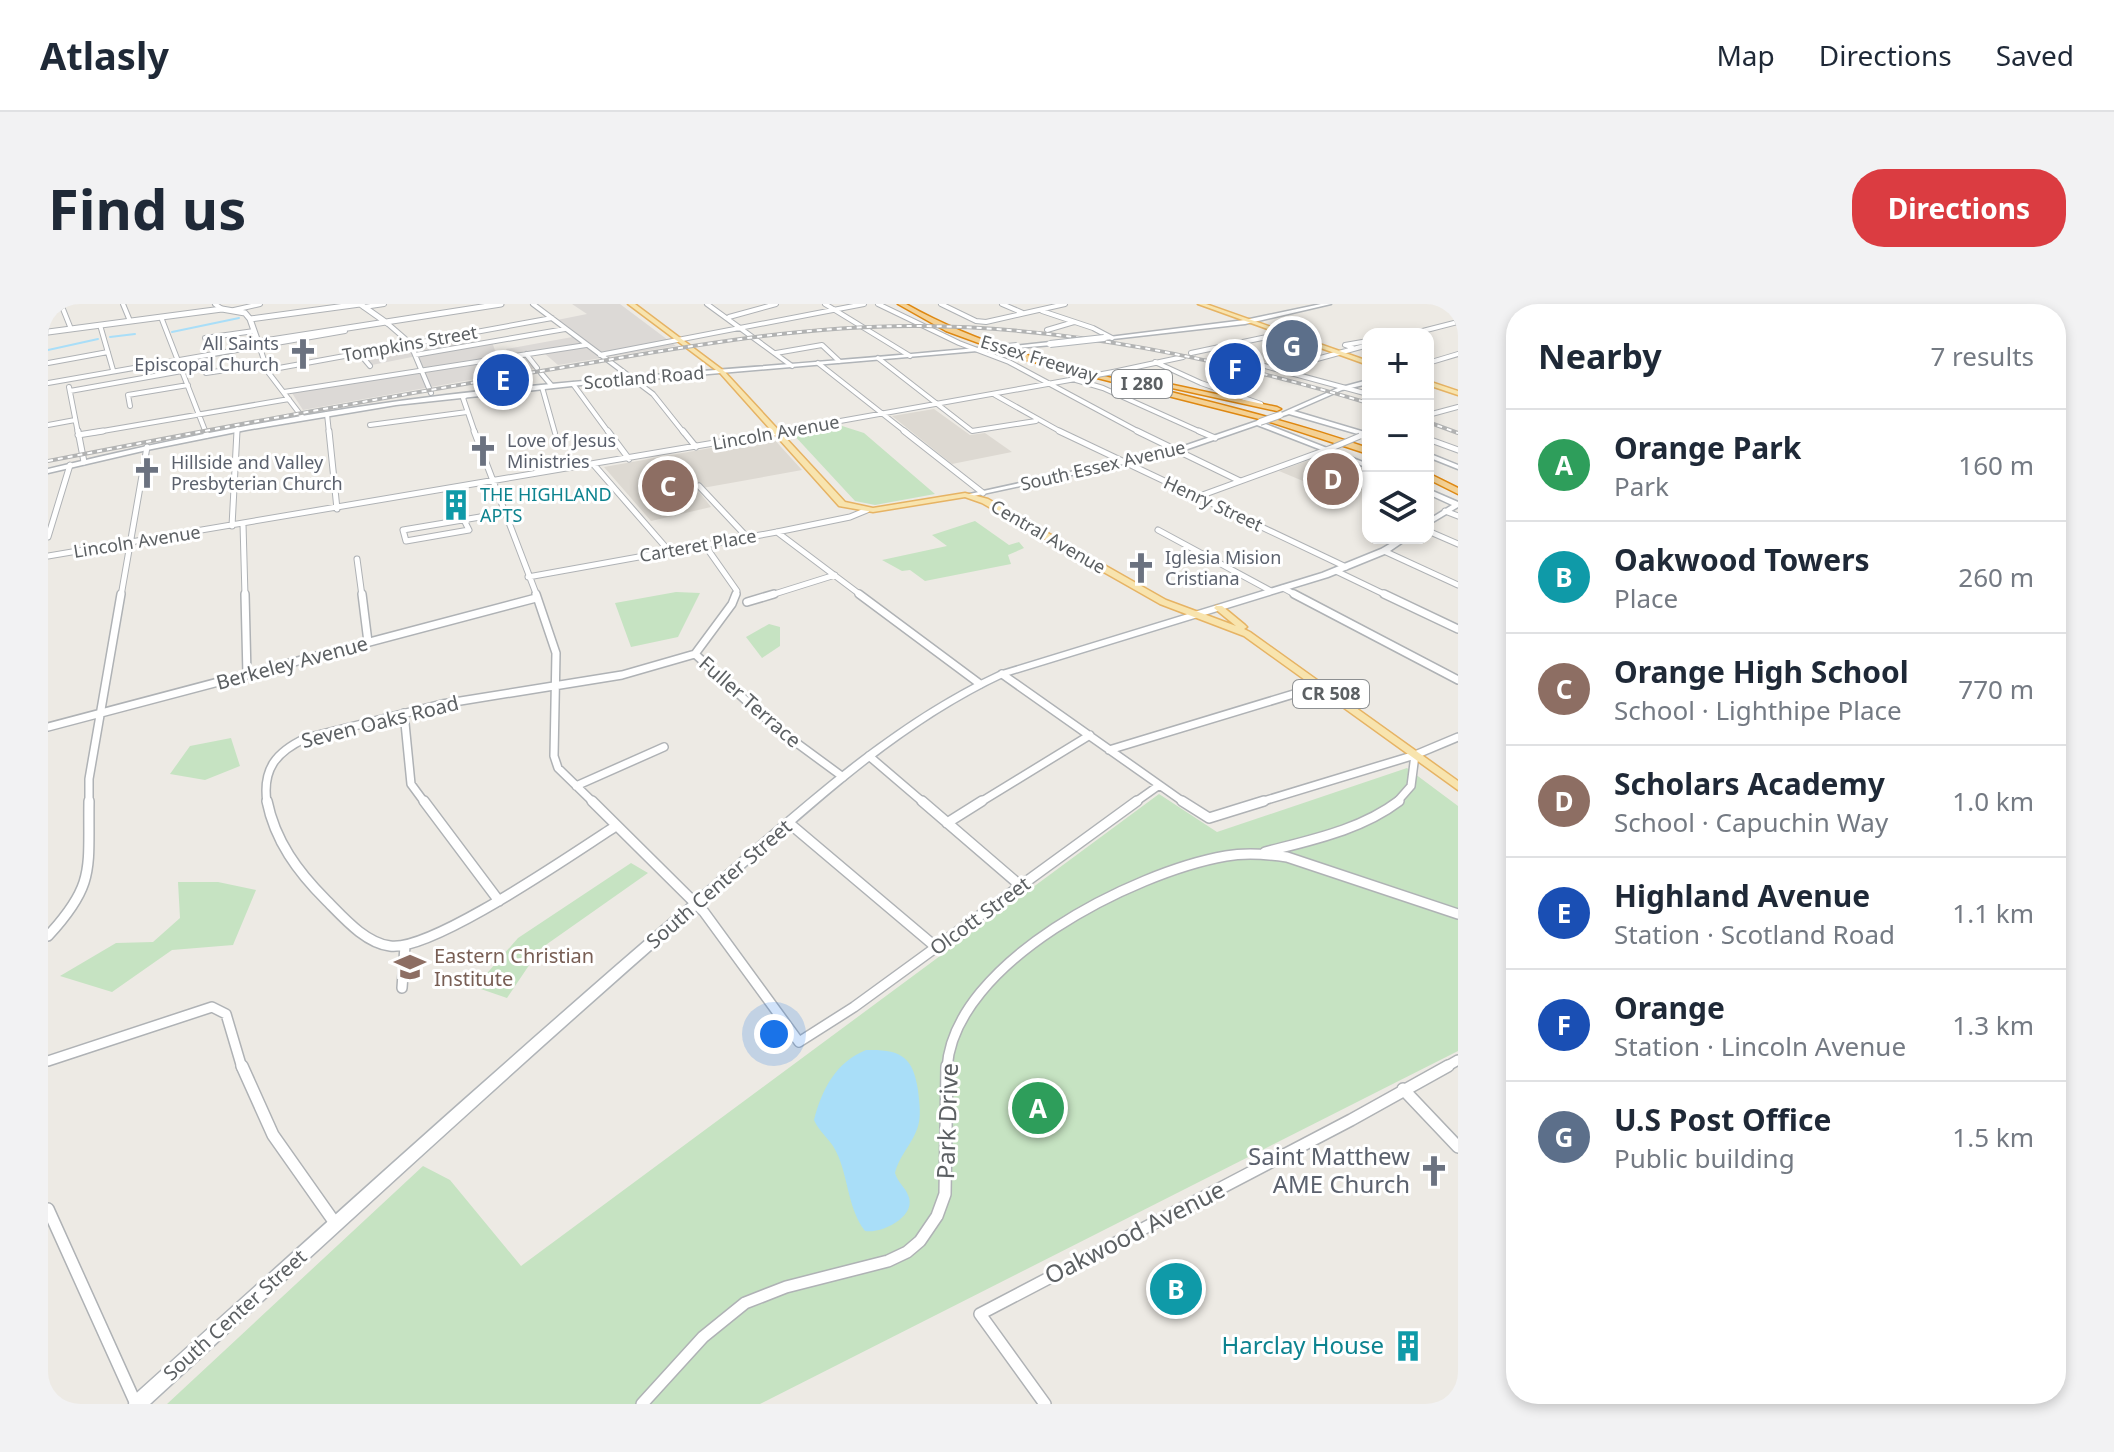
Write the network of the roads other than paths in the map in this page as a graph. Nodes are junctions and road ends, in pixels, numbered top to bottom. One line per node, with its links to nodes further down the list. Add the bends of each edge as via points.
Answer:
1 (61, 304): 39 (street)
2 (123, 304): 32 (street)
3 (215, 304): 23 (street)
4 (260, 304): 24 (street)
5 (384, 304): 21 (street)
6 (501, 304): 22 (street)
7 (533, 304): 30 (street)
8 (631, 304): 48 (main road)
9 (710, 304): 29 (street)
10 (776, 304): 29 (street)
11 (825, 304): 25 (street)
12 (864, 304): 25 (street)
13 (878, 304): 54 (street)
14 (901, 304): 54 (highway, Essex Freeway / I 280)
15 (917, 304): 56 (highway, Essex Freeway / I 280)
16 (941, 304): 27 (street, via 976,321)
17 (1002, 304): 27 (street)
18 (1065, 304): 26 (street)
19 (1201, 304): 34 (main road)
20 (1328, 304): 34 (main road, Scotland Road)
21 (361, 305): 31 (street); 36 (street)
22 (483, 305): 36 (street)
23 (222, 309): 24 (street); 28 (street)
24 (234, 310): 31 (street)
25 (835, 310): 41 (street); 67 (street)
26 (1039, 310): 27 (street); 33 (street)
27 (1023, 313)
28 (161, 317): 32 (street); 70 (street)
29 (729, 317): 41 (street)
30 (552, 318): 40 (street); 49 (street, Tompkins Street)
31 (250, 319): 43 (street)
32 (130, 321): 37 (street)
33 (1074, 322): 42 (street); 47 (street)
34 (1245, 322): 45 (main road); 47 (main road, Scotland Road)
35 (1458, 322): 38 (street)
36 (387, 323): 49 (street); 51 (street)
37 (100, 325): 39 (street); 58 (street)
38 (1434, 328)
39 (71, 329): 44 (street)
40 (565, 329): 52 (street); 65 (street)
41 (743, 329): 48 (street); 60 (street)
42 (1047, 330)
43 (254, 331): 46 (street); 51 (street)
44 (48, 332)
45 (1281, 334): 55 (street); 61 (main road)
46 (205, 338)
47 (1112, 338): 56 (main road, Scotland Road, bridge)
48 (679, 340): 66 (street); 85 (main road)
49 (410, 343): 59 (street, Tompkins Street); 65 (street)
50 (1362, 344): 57 (street, via 1345,345)
51 (259, 345): 70 (street); 77 (street)
52 (586, 345): 62 (street); 66 (street)
53 (1362, 346): 57 (street)
54 (982, 347): 56 (main road, Scotland Road, bridge); 67 (main road, Scotland Road); 94 (street); 120 (highway); 132 (highway, Essex Freeway / I 280)
55 (1226, 347): 63 (street); 80 (street, via 1235,358)
56 (1020, 349): 111 (highway); 133 (highway, Essex Freeway / I 280)
57 (1354, 349): 61 (street)
58 (108, 352): 75 (street); 81 (street)
59 (359, 353): 78 (street); 82 (street, Tompkins Street)
60 (775, 353): 71 (street, via 822,345); 79 (street)
61 (1337, 353): 72 (main road); 80 (street)
62 (526, 354): 84 (street); 96 (street)
63 (1194, 354)
64 (1458, 354): 73 (street)
65 (415, 355): 84 (street)
66 (600, 355): 88 (street)
67 (910, 356): 69 (main road, Scotland Road)
68 (1180, 357): 74 (street, Lincoln Avenue)
69 (878, 358): 71 (main road, Scotland Road); 107 (street)
70 (178, 360): 81 (street); 83 (street)
71 (839, 361): 76 (main road, Scotland Road)
72 (1362, 361)
73 (1434, 361)
74 (1155, 362): 89 (street, Lincoln Avenue, bridge); 111 (street)
75 (48, 363)
76 (818, 363): 79 (main road, Scotland Road); 116 (street)
77 (266, 364): 82 (street); 86 (street)
78 (370, 366)
79 (792, 366): 85 (main road, Scotland Road)
80 (1282, 369): 98 (street)
81 (113, 370): 87 (street)
82 (268, 370): 100 (street)
83 (182, 371): 93 (street); 99 (street)
84 (421, 371): 100 (street); 105 (street)
85 (722, 372): 88 (main road, Scotland Road); 124 (main road)
86 (206, 373)
87 (68, 378): 90 (street); 99 (street)
88 (633, 379): 91 (main road, Scotland Road); 135 (street, via 653,394)
89 (1079, 379): 94 (street, Lincoln Avenue); 130 (street)
90 (48, 383)
91 (573, 384): 96 (main road, Scotland Road); 140 (street)
92 (1362, 384): 98 (main road, South Essex Avenue)
93 (188, 385): 108 (street, via 128,395); 114 (street)
94 (1052, 385): 104 (street, Lincoln Avenue); 138 (street)
95 (1434, 385): 102 (main road)
96 (552, 386): 97 (main road, Scotland Road)
97 (542, 387): 103 (main road, Scotland Road); 125 (street)
98 (1349, 388): 101 (street); 112 (main road, South Essex Avenue)
99 (70, 391): 118 (street)
100 (284, 392): 106 (street)
101 (1362, 392)
102 (1458, 393)
103 (466, 395): 105 (main road, Scotland Road); 110 (street)
104 (995, 395): 107 (street, Lincoln Avenue); 119 (street, Henry Street)
105 (432, 396): 115 (main road, Scotland Road)
106 (289, 399): 114 (street); 117 (street)
107 (937, 405): 116 (street, Lincoln Avenue); 119 (street, via 972,431)
108 (130, 406)
109 (1458, 407): 113 (street)
110 (467, 412): 122 (street); 151 (street)
111 (1278, 412): 112 (main road, South Essex Avenue); 120 (main road, South Essex Avenue, bridge)
112 (1289, 412): 126 (main road)
113 (1434, 413)
114 (199, 414): 127 (street); 128 (street)
115 (327, 414): 117 (main road, Scotland Road); 162 (street)
116 (884, 414): 124 (street, Lincoln Avenue); 155 (street)
117 (303, 418): 123 (main road, Scotland Road)
118 (75, 420): 121 (street); 127 (street)
119 (1036, 420): 142 (street, Henry Street)
120 (1258, 422): 130 (main road, South Essex Avenue); 136 (main road)
121 (48, 425)
122 (370, 425)
123 (237, 429): 128 (main road, Scotland Road); 171 (street)
124 (779, 432): 135 (street, Lincoln Avenue); 159 (main road)
125 (555, 433)
126 (1362, 433)
127 (78, 435): 141 (street)
128 (207, 435): 134 (main road, Scotland Road)
129 (1362, 435): 136 (street, bridge)
130 (1215, 438): 138 (main road, South Essex Avenue)
131 (1434, 441): 137 (street)
132 (1362, 446)
133 (1362, 446)
134 (147, 447): 141 (main road, Scotland Road); 177 (street)
135 (696, 447): 140 (street, Lincoln Avenue)
136 (1330, 448): 143 (main road); 150 (street)
137 (1458, 450)
138 (1177, 451): 142 (main road, South Essex Avenue); 150 (street)
139 (1434, 457): 146 (main road)
140 (629, 459): 145 (street, Lincoln Avenue)
141 (84, 462): 144 (main road, Scotland Road)
142 (1123, 462): 155 (main road, South Essex Avenue); 158 (street, Henry Street)
143 (1362, 463)
144 (70, 465): 147 (main road, Scotland Road); 175 (street)
145 (594, 465): 151 (street, Lincoln Avenue); 181 (street)
146 (1458, 467)
147 (48, 471)
148 (1434, 472): 152 (highway)
149 (1434, 479): 154 (highway)
150 (1240, 481): 158 (street)
151 (493, 483): 162 (street, Lincoln Avenue); 165 (street)
152 (1458, 483)
153 (699, 486): 176 (street)
154 (1458, 491)
155 (983, 493): 157 (main road, South Essex Avenue); 161 (main road)
156 (1434, 494): 160 (main road)
157 (969, 495): 161 (main road, Central Avenue / CR 508); 163 (main road, Central Avenue)
158 (1197, 497): 185 (street, Henry Street)
159 (842, 504): 163 (main road, Central Avenue); 167 (main road)
160 (1458, 505): 164 (main road)
161 (1000, 508): 194 (main road, Central Avenue / CR 508, via 1148,594)
162 (337, 509): 170 (street, Lincoln Avenue)
163 (867, 510): 167 (street, Carteret Place)
164 (1445, 511): 166 (street); 168 (main road)
165 (504, 513): 169 (street); 187 (street)
166 (1458, 516)
167 (850, 517): 173 (street, Carteret Place)
168 (1434, 519)
169 (464, 520): 169 (street, via 448,522 403,530 406,541 469,530)
170 (243, 524): 171 (street, Lincoln Avenue); 200 (street)
171 (232, 526): 177 (street, Lincoln Avenue)
172 (1158, 530): 190 (street)
173 (777, 532): 176 (street, Carteret Place); 186 (street)
174 (1434, 534): 180 (street)
175 (48, 537)
176 (747, 537): 178 (street, Carteret Place)
177 (132, 542): 183 (street, Lincoln Avenue); 205 (street)
178 (704, 544): 181 (street, Carteret Place); 198 (street, via 737,591)
179 (1395, 544): 182 (main road, South Center Street)
180 (1458, 544)
181 (669, 551): 187 (street, Carteret Place)
182 (1384, 551): 185 (main road, South Center Street); 188 (street)
183 (48, 556)
184 (357, 559): 196 (street)
185 (1341, 569): 189 (main road, South Center Street); 195 (street, Henry Street)
186 (835, 575): 192 (street); 202 (street)
187 (528, 577): 191 (street)
188 (1458, 585)
189 (1283, 588): 190 (main road, South Center Street); 201 (street)
190 (1271, 591): 193 (main road, South Center Street)
191 (536, 598): 196 (street, Berkeley Avenue); 203 (street, via 553,637)
192 (747, 602)
193 (1219, 608): 194 (main road, South Center Street); 197 (main road)
194 (1197, 615): 197 (main road, Central Avenue / CR 508, via 1238,629); 199 (main road, South Center Street)
195 (1458, 629)
196 (368, 642): 200 (street, Berkeley Avenue)
197 (1263, 645): 204 (main road, Central Avenue / CR 508)
198 (695, 654): 203 (street, Fuller Terrace, via 622,675); 214 (street, Fuller Terrace, via 775,727)
199 (1002, 674): 202 (main road, South Center Street); 208 (street)
200 (247, 675): 205 (street, Berkeley Avenue)
201 (1458, 680)
202 (980, 684): 213 (main road, South Center Street)
203 (556, 685): 206 (street, Seven Oaks Road); 215 (street, via 554,756)
204 (1320, 686): 211 (street); 212 (main road, Central Avenue / CR 508)
205 (102, 713): 207 (street, Berkeley Avenue); 226 (street, via 89,779 86,881 72,910)
206 (404, 713): 223 (street, via 411,784); 227 (street, Seven Oaks Road, via 306,738 288,747 267,773 269,812 288,857 374,941)
207 (48, 727)
208 (1090, 735): 211 (street); 219 (street)
209 (1458, 737): 212 (street)
210 (664, 747): 215 (street)
211 (1109, 750): 216 (street)
212 (1415, 755): 216 (street, via 1209,818); 217 (main road, Central Avenue / CR 508); 221 (street, Park Drive, via 1410,789 1394,805 1350,827)
213 (869, 756): 214 (main road, South Center Street); 219 (street)
214 (843, 777): 218 (main road, South Center Street)
215 (576, 786): 220 (street)
216 (1158, 786): 222 (street, Olcott Street)
217 (1458, 786)
218 (789, 823): 224 (main road, South Center Street); 228 (street)
219 (947, 823): 222 (street)
220 (616, 826): 223 (street); 224 (street)
221 (1262, 853): 225 (street, Park Drive, via 1339,872); 237 (street, Park Drive, via 1221,856 1129,889 1021,952 965,1011 949,1055 945,1197 918,1245 877,1265 787,1285 746,1302 710,1330)
222 (1022, 887): 228 (street, Olcott Street)
223 (499, 901): 227 (street)
224 (695, 905): 228 (street, Olcott Street, via 799,1042); 235 (main road, South Center Street)
225 (1458, 914)
226 (48, 936)
227 (405, 946): 229 (street)
228 (937, 948)
229 (402, 988)
230 (1458, 1060): 232 (street, Oakwood Avenue)
231 (48, 1061): 235 (street, via 199,1010 212,1007 226,1014 242,1067 273,1135)
232 (1403, 1089): 233 (street); 238 (street, Oakwood Avenue, via 980,1314)
233 (1458, 1147)
234 (48, 1209): 236 (street)
235 (335, 1223): 236 (main road, South Center Street)
236 (136, 1404)
237 (642, 1404)
238 (1045, 1404)

